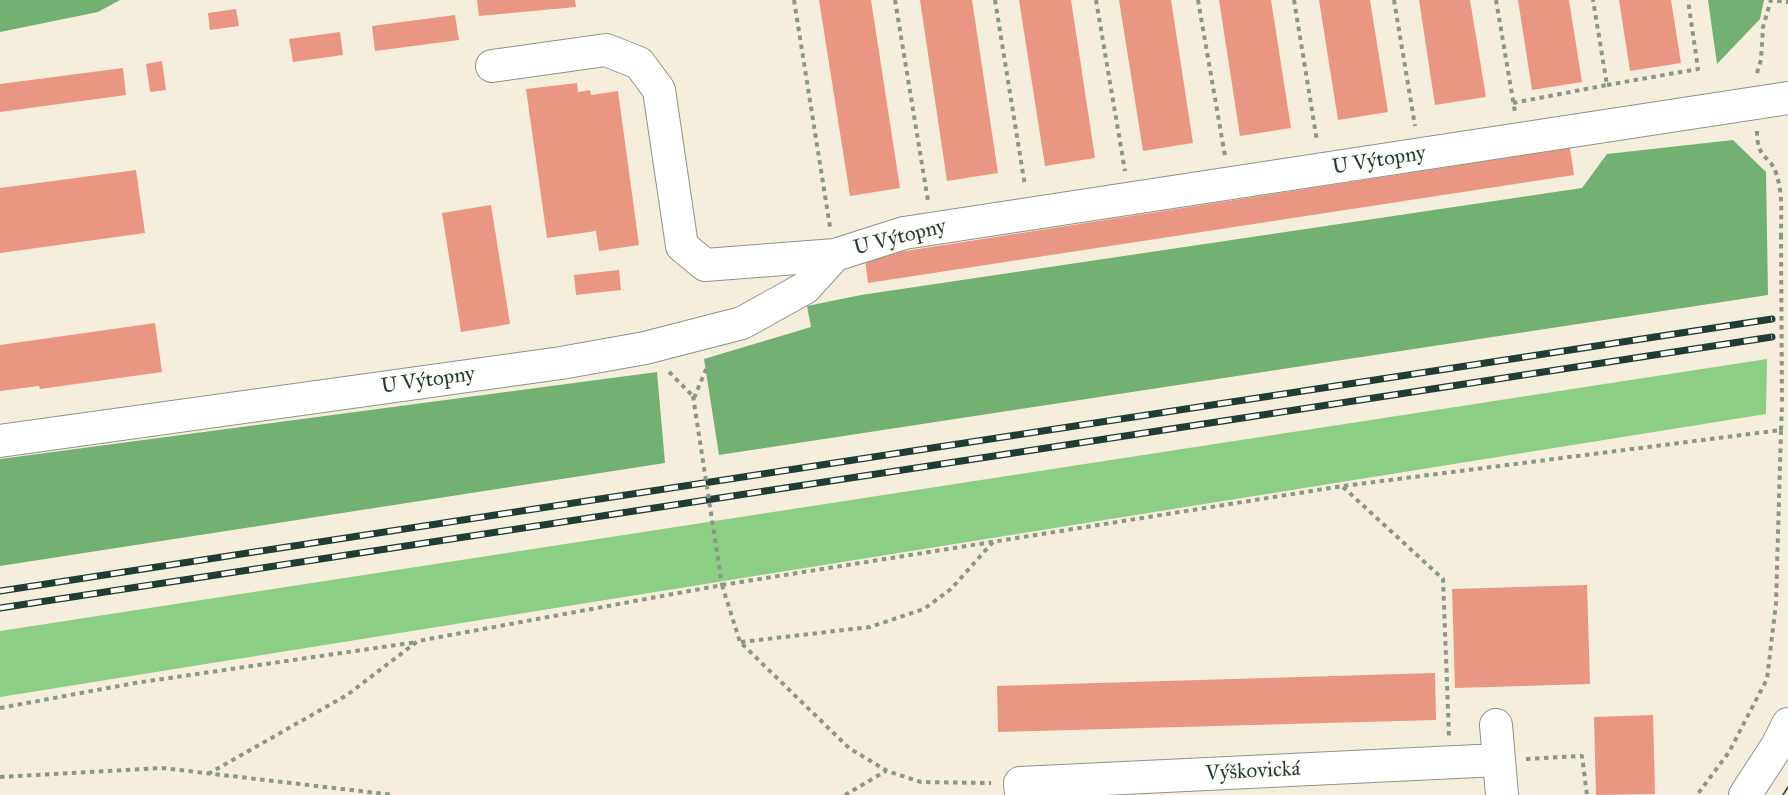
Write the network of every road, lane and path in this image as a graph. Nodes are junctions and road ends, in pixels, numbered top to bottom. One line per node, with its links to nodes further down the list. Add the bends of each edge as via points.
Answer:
1 (794, 0): 25 (path)
2 (895, 0): 24 (path)
3 (995, 0): 23 (path)
4 (1096, 0): 22 (path)
5 (1198, 0): 21 (path)
6 (1294, 0): 20 (path)
7 (1394, 0): 19 (path)
8 (1496, 0): 16 (path)
9 (1593, 0): 14 (path)
10 (1688, 0): 14 (path, via 1698,69)
11 (1771, 0): 12 (path); 17 (path, via 1755,80)
12 (1788, 2)
13 (492, 66): 25 (street, via 606,50 639,63 658,90 682,246 705,265)
14 (1607, 85): 16 (path)
15 (1788, 98): 17 (street, U Výtopny)
16 (1513, 103): 18 (path)
17 (1756, 104): 18 (street, U Výtopny); 27 (path, bridge, via 1760,153 1775,169 1781,189)
18 (1519, 139): 19 (street, U Výtopny)
19 (1420, 154): 20 (street, U Výtopny)
20 (1322, 169): 21 (street, U Výtopny)
21 (1230, 183): 22 (street, U Výtopny)
22 (1129, 199): 23 (street, U Výtopny)
23 (1030, 214): 24 (street, U Výtopny)
24 (932, 228): 25 (street, U Výtopny)
25 (835, 255): 28 (street, U Výtopny, via 805,288 742,323 645,348)
26 (693, 396): 31 (path, bridge)
27 (1781, 430): 29 (path); 49 (path, via 1776,603 1767,679 1729,753)
28 (0, 441)
29 (1342, 486): 30 (path); 38 (path, via 1443,579)
30 (994, 542): 31 (path); 33 (path, via 951,590 924,609 870,627)
31 (722, 585): 32 (path); 33 (path)
32 (418, 641): 34 (path, via 135,683); 40 (path, via 347,695)
33 (740, 642): 39 (path, via 849,748)
34 (0, 708)
35 (1496, 725): 37 (street)
36 (1784, 738): 50 (street)
37 (1498, 760): 38 (street, Výškovická); 47 (street); 48 (path, via 1582,756)
38 (1450, 763): 43 (street, Výškovická)
39 (887, 771): 42 (path); 43 (path, via 921,782)
40 (208, 774): 41 (path, via 162,768); 44 (path)
41 (0, 777)
42 (857, 788): 45 (path); 46 (path)
43 (1020, 789)
44 (394, 795)
45 (845, 795)
46 (852, 795)
47 (1502, 795)
48 (1587, 795)
49 (1697, 795)
50 (1745, 795)

